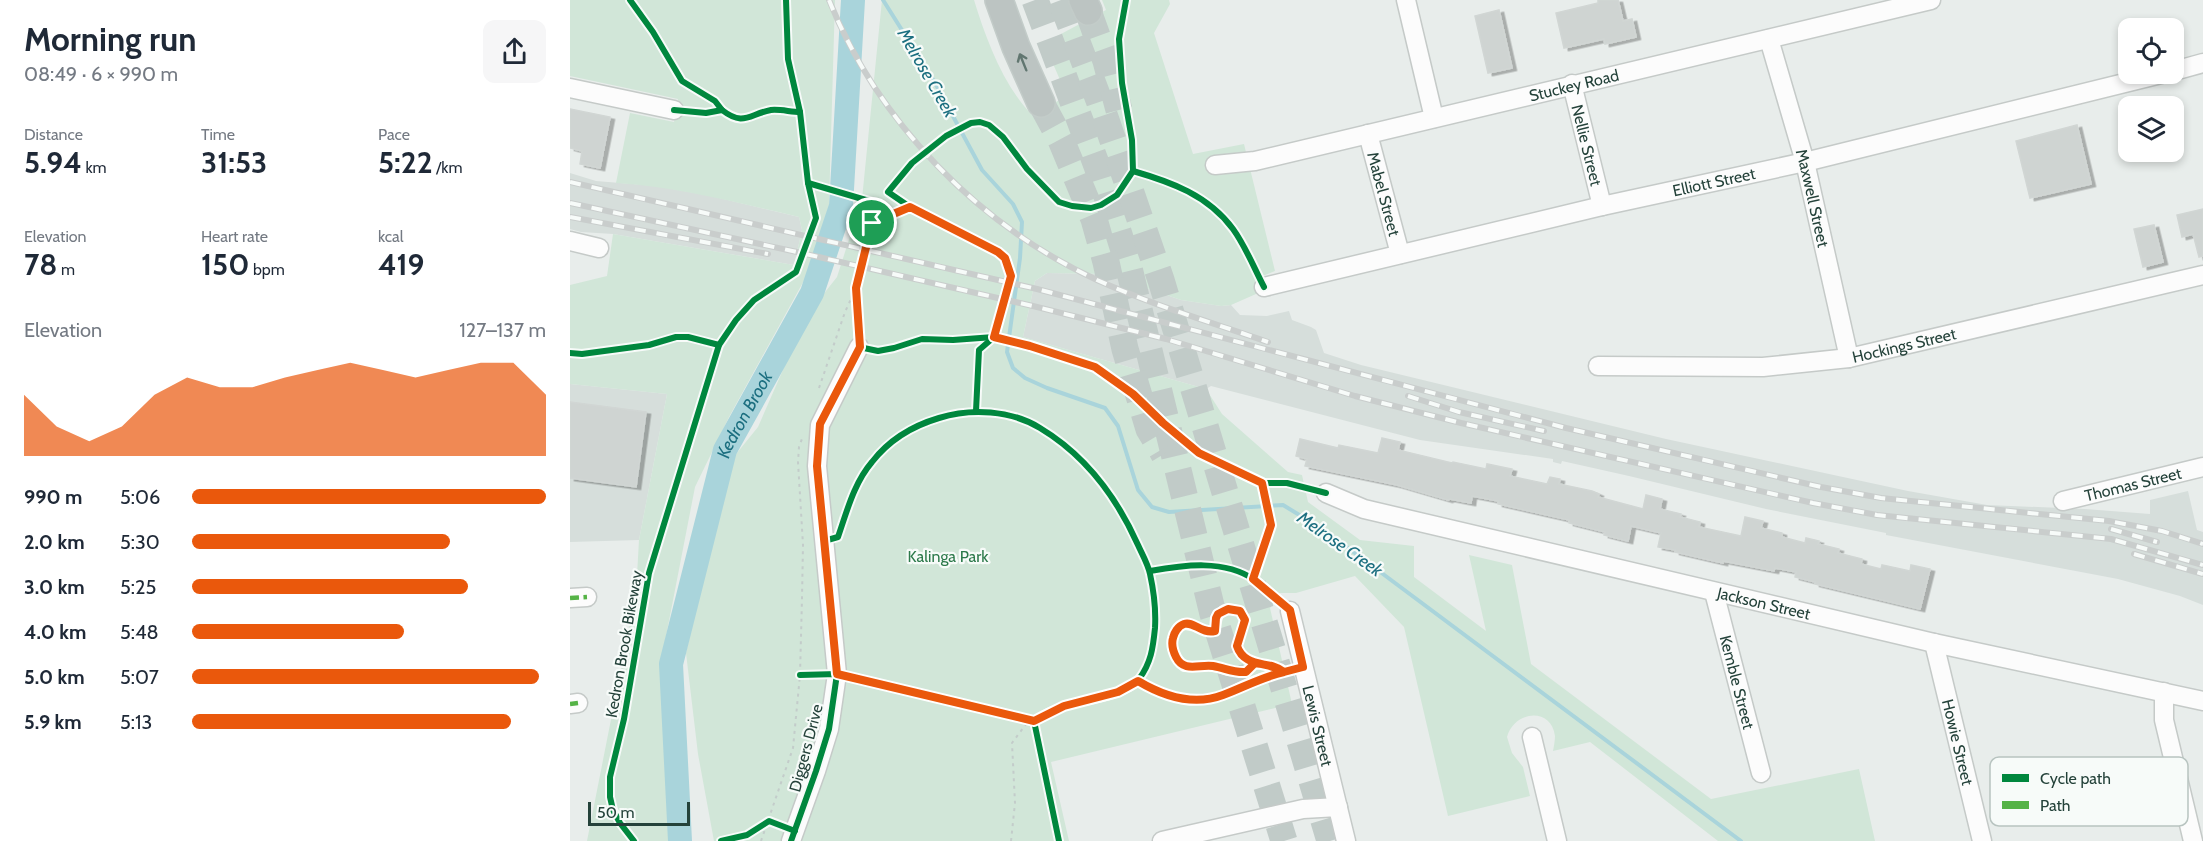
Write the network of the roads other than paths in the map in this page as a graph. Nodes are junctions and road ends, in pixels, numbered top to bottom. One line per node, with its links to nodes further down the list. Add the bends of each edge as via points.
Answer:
1 (999, 0): 10 (highway, one-way to 1)
2 (1406, 0): 12 (street)
3 (1931, 0): 4 (street, Stuckey Road)
4 (1769, 39): 7 (street, Stuckey Road); 14 (street, Maxwell Street)
5 (2203, 63): 6 (street)
6 (2184, 68)
7 (1572, 84): 12 (street, Stuckey Road); 16 (street, Nellie Street)
8 (2121, 84): 14 (street, Elliott Street)
9 (570, 88): 11 (street)
10 (1041, 103)
11 (674, 110)
12 (1434, 118): 13 (street, Stuckey Road)
13 (1368, 134): 15 (street, Stuckey Road, via 1255,161); 19 (street, Mabel Street)
14 (1805, 162): 16 (street, Elliott Street); 23 (street, Maxwell Street)
15 (1215, 165)
16 (1602, 206): 19 (street, Elliott Street)
17 (570, 241): 18 (street)
18 (599, 248)
19 (1401, 254): 21 (street, Elliott Street)
20 (2203, 275): 23 (street, Hockings Street)
21 (1264, 287)
22 (860, 347): 38 (street, Diggers Drive, via 820,424 817,466 837,674 828,729)
23 (1849, 358): 24 (street, Hockings Street, via 1763,367)
24 (1598, 366)
25 (2203, 467): 27 (street, Thomas Street)
26 (1326, 493): 28 (street, Jackson Street, via 1364,509)
27 (2063, 501)
28 (1714, 592): 30 (street, Jackson Street); 35 (street, Kemble Street)
29 (1290, 610): 36 (street, Lewis Street)
30 (1934, 643): 31 (street, Jackson Street); 42 (street, Howie Street)
31 (2164, 692): 32 (street, Jackson Street); 34 (street, via 2164,720)
32 (2203, 701)
33 (1533, 737): 41 (street)
34 (2173, 757)
35 (1761, 773)
36 (1338, 807): 39 (street, via 1303,809); 40 (street, Lewis Street)
37 (2188, 820): 43 (street)
38 (793, 836)
39 (1162, 841)
40 (1346, 841)
41 (1557, 841)
42 (1982, 841)
43 (2193, 841)

